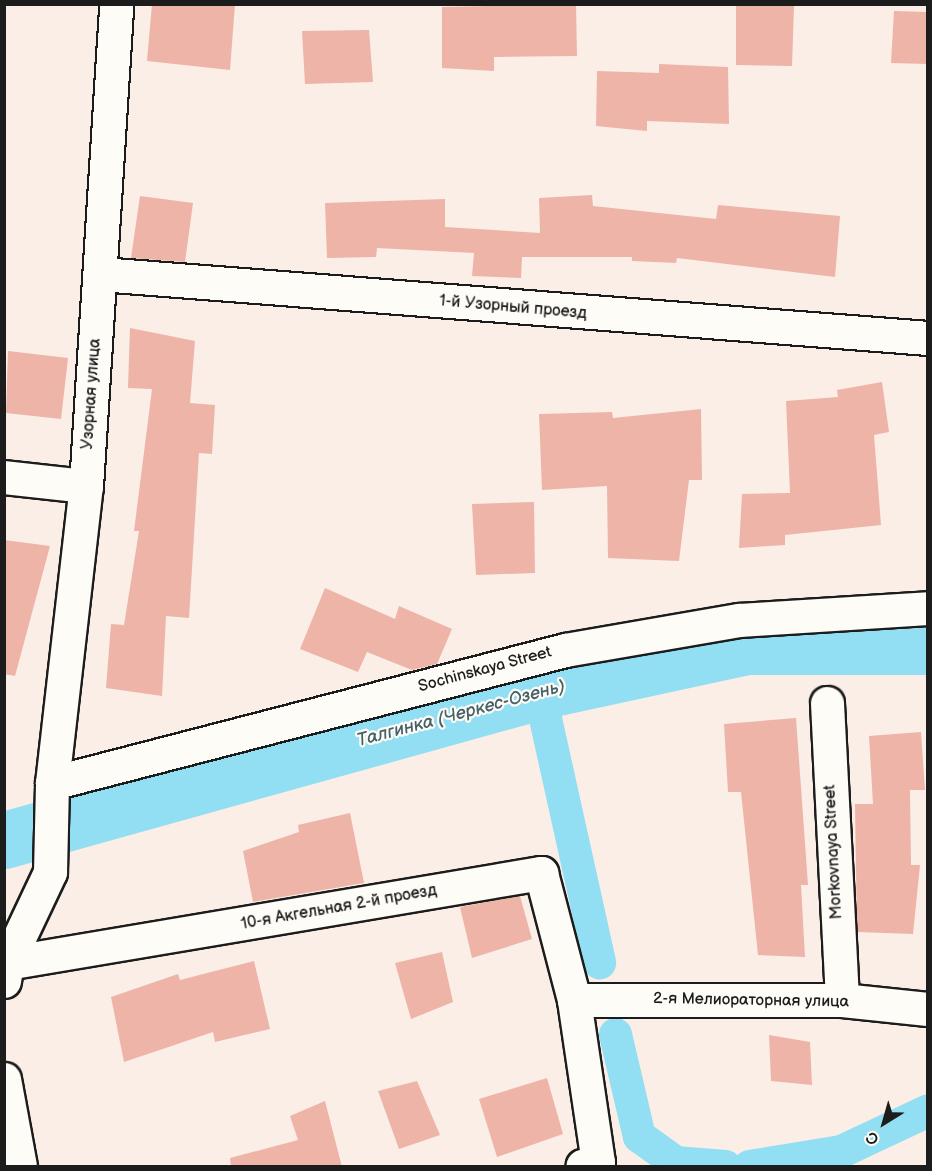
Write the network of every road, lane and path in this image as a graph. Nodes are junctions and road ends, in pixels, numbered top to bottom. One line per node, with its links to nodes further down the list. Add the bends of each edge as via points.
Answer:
1 (117, 4): 2 (street, Узорная улица)
2 (100, 274): 3 (street, 1-й Узорный проезд); 5 (street, Узорная улица)
3 (927, 338)
4 (4, 477): 5 (street)
5 (86, 486): 8 (street, Узорная улица)
6 (927, 608): 8 (street, Sochinskaya Street, via 739,620 565,650)
7 (827, 703): 11 (street, Morkovnaya Street)
8 (52, 783): 9 (street, Узорная улица, via 50,872)
9 (6, 972): 10 (street, 10-я Акгельная 2-й проезд, via 541,873)
10 (574, 1000): 11 (street, 2-я Мелиораторная улица); 15 (street, via 598,1162)
11 (842, 1000): 12 (street, 2-я Мелиораторная улица)
12 (927, 1009)
13 (4, 1078): 14 (street)
14 (20, 1167)
15 (582, 1167)

